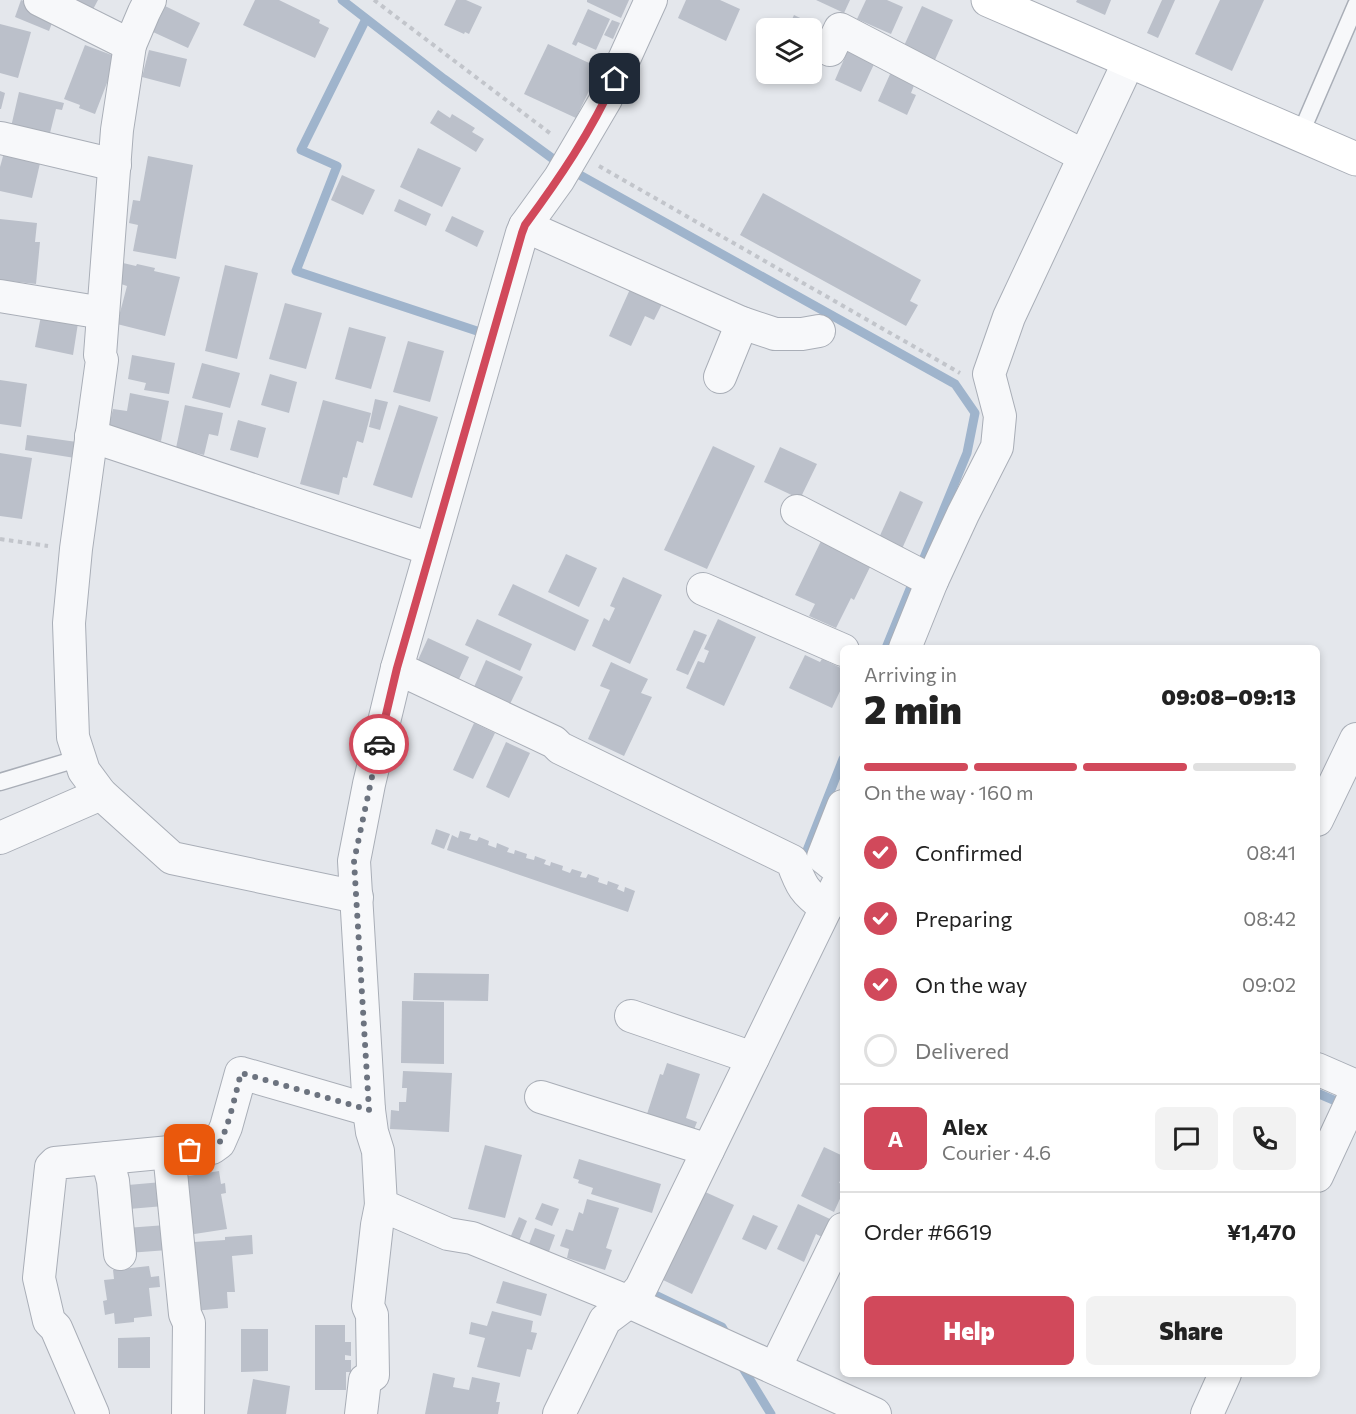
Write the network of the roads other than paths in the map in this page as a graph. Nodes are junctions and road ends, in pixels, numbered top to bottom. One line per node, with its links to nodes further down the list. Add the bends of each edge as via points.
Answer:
1 (40, 0): 6 (street)
2 (150, 0): 6 (street)
3 (651, 0): 14 (street, via 606,99 569,163)
4 (988, 0): 8 (street)
5 (1356, 5): 9 (lane)
6 (130, 45): 13 (street)
7 (830, 50): 11 (street, via 840,29 940,94)
8 (1129, 61): 9 (street); 11 (street)
9 (1300, 135): 12 (street)
10 (1, 138): 13 (street)
11 (1084, 156): 23 (street, via 1009,317 989,374 1000,416 997,447)
12 (1356, 159)
13 (115, 165): 16 (street)
14 (525, 225): 17 (street); 22 (street)
15 (0, 296): 16 (street)
16 (103, 313): 20 (street, via 102,360)
17 (742, 323): 18 (street, via 775,334); 19 (street)
18 (819, 331)
19 (720, 377)
20 (91, 436): 22 (street); 29 (street, via 69,623 73,737)
21 (797, 512): 23 (street)
22 (430, 549): 27 (street)
23 (932, 581): 25 (street)
24 (703, 589): 26 (street)
25 (906, 645)
26 (840, 649)
27 (397, 668): 37 (street, via 354,861); 38 (street, via 792,861 810,896)
28 (1356, 739): 33 (street)
29 (80, 758): 30 (lane); 31 (street, via 84,771)
30 (0, 782)
31 (101, 794): 34 (street); 37 (street, via 172,858)
32 (840, 814): 35 (street, via 824,856)
33 (1320, 814)
34 (0, 838)
35 (840, 870)
36 (840, 879): 38 (street)
37 (357, 897): 44 (street)
38 (826, 908): 40 (street)
39 (631, 1016): 40 (street)
40 (753, 1058): 45 (street)
41 (1320, 1071): 43 (street)
42 (541, 1097): 45 (street)
43 (1353, 1098): 48 (street)
44 (369, 1110): 46 (street, via 241,1073 219,1143 212,1148); 49 (street, via 378,1151)
45 (708, 1150): 52 (street, via 642,1288)
46 (169, 1152): 47 (street); 57 (street, via 189,1323)
47 (107, 1158): 51 (street); 56 (street, via 55,1163 51,1167 39,1278 49,1321 56,1328)
48 (1320, 1170)
49 (381, 1204): 52 (street, via 448,1234 472,1238); 58 (street, via 368,1306 372,1315 373,1375 365,1380)
50 (840, 1235): 53 (street)
51 (120, 1254)
52 (629, 1302): 53 (street); 59 (street, via 605,1320)
53 (775, 1368): 55 (street)
54 (1224, 1377): 61 (street)
55 (841, 1385): 60 (street)
56 (93, 1414)
57 (188, 1414)
58 (361, 1414)
59 (559, 1414)
60 (875, 1414)
61 (1207, 1414)

